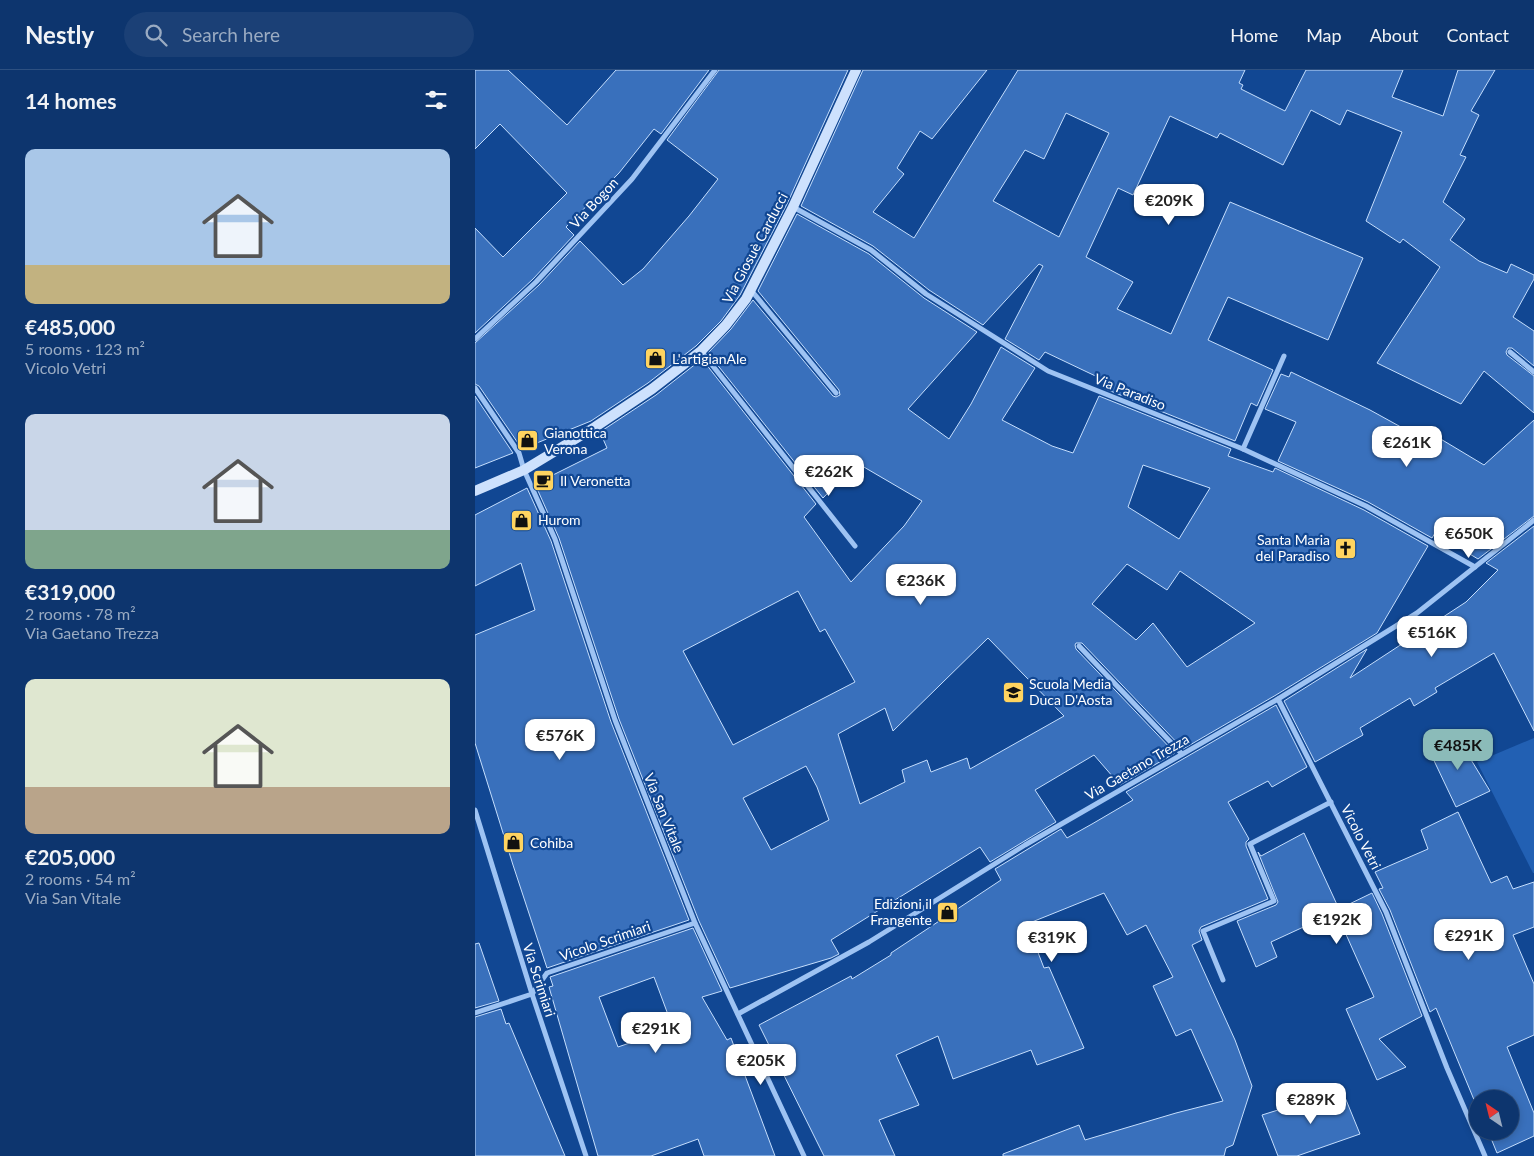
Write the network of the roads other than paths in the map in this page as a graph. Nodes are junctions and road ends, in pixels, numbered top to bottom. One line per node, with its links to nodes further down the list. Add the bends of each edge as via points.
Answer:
1 (715, 70): 5 (street, Via Bogon, via 632,179 536,282)
2 (856, 70): 3 (street, Via Giosuè Carducci)
3 (793, 207): 4 (street, Via Giosuè Carducci); 12 (street, Via Paradiso, via 871,250 926,294 1048,371)
4 (750, 290): 6 (street, Via Giosuè Carducci, via 726,324); 11 (street)
5 (475, 339)
6 (701, 351): 13 (street, Via Giosuè Carducci, via 653,389 595,428); 16 (street)
7 (1509, 352): 9 (street)
8 (1284, 356): 12 (street)
9 (1534, 372)
10 (475, 388): 13 (street, Via San Vitale, via 519,453)
11 (836, 393)
12 (1243, 449): 17 (street, Via Paradiso, via 1366,506)
13 (524, 470): 14 (street, Via Giosuè Carducci); 23 (street, Via San Vitale, via 555,539 615,720)
14 (475, 491)
15 (1534, 520): 17 (street, Via Gaetano Trezza)
16 (855, 546)
17 (1475, 567): 19 (street, Via Gaetano Trezza, via 1417,613)
18 (1079, 646): 20 (street)
19 (1278, 699): 20 (street, Via Gaetano Trezza); 21 (street, Vicolo Vetri)
20 (1183, 754): 27 (street, Via Gaetano Trezza, via 1025,845 869,942)
21 (1331, 802): 24 (street, via 1250,844 1274,901 1203,931); 30 (street, Vicolo Vetri, via 1386,912)
22 (475, 810): 25 (street, Via Scrimiari)
23 (695, 923): 25 (street, Vicolo Scrimiari, via 547,972); 27 (street, Via San Vitale)
24 (1223, 980)
25 (532, 994): 26 (street); 28 (street, Via Scrimiari)
26 (475, 1013)
27 (738, 1014): 29 (street, Via San Vitale)
28 (586, 1156)
29 (805, 1156)
30 (1485, 1156)

